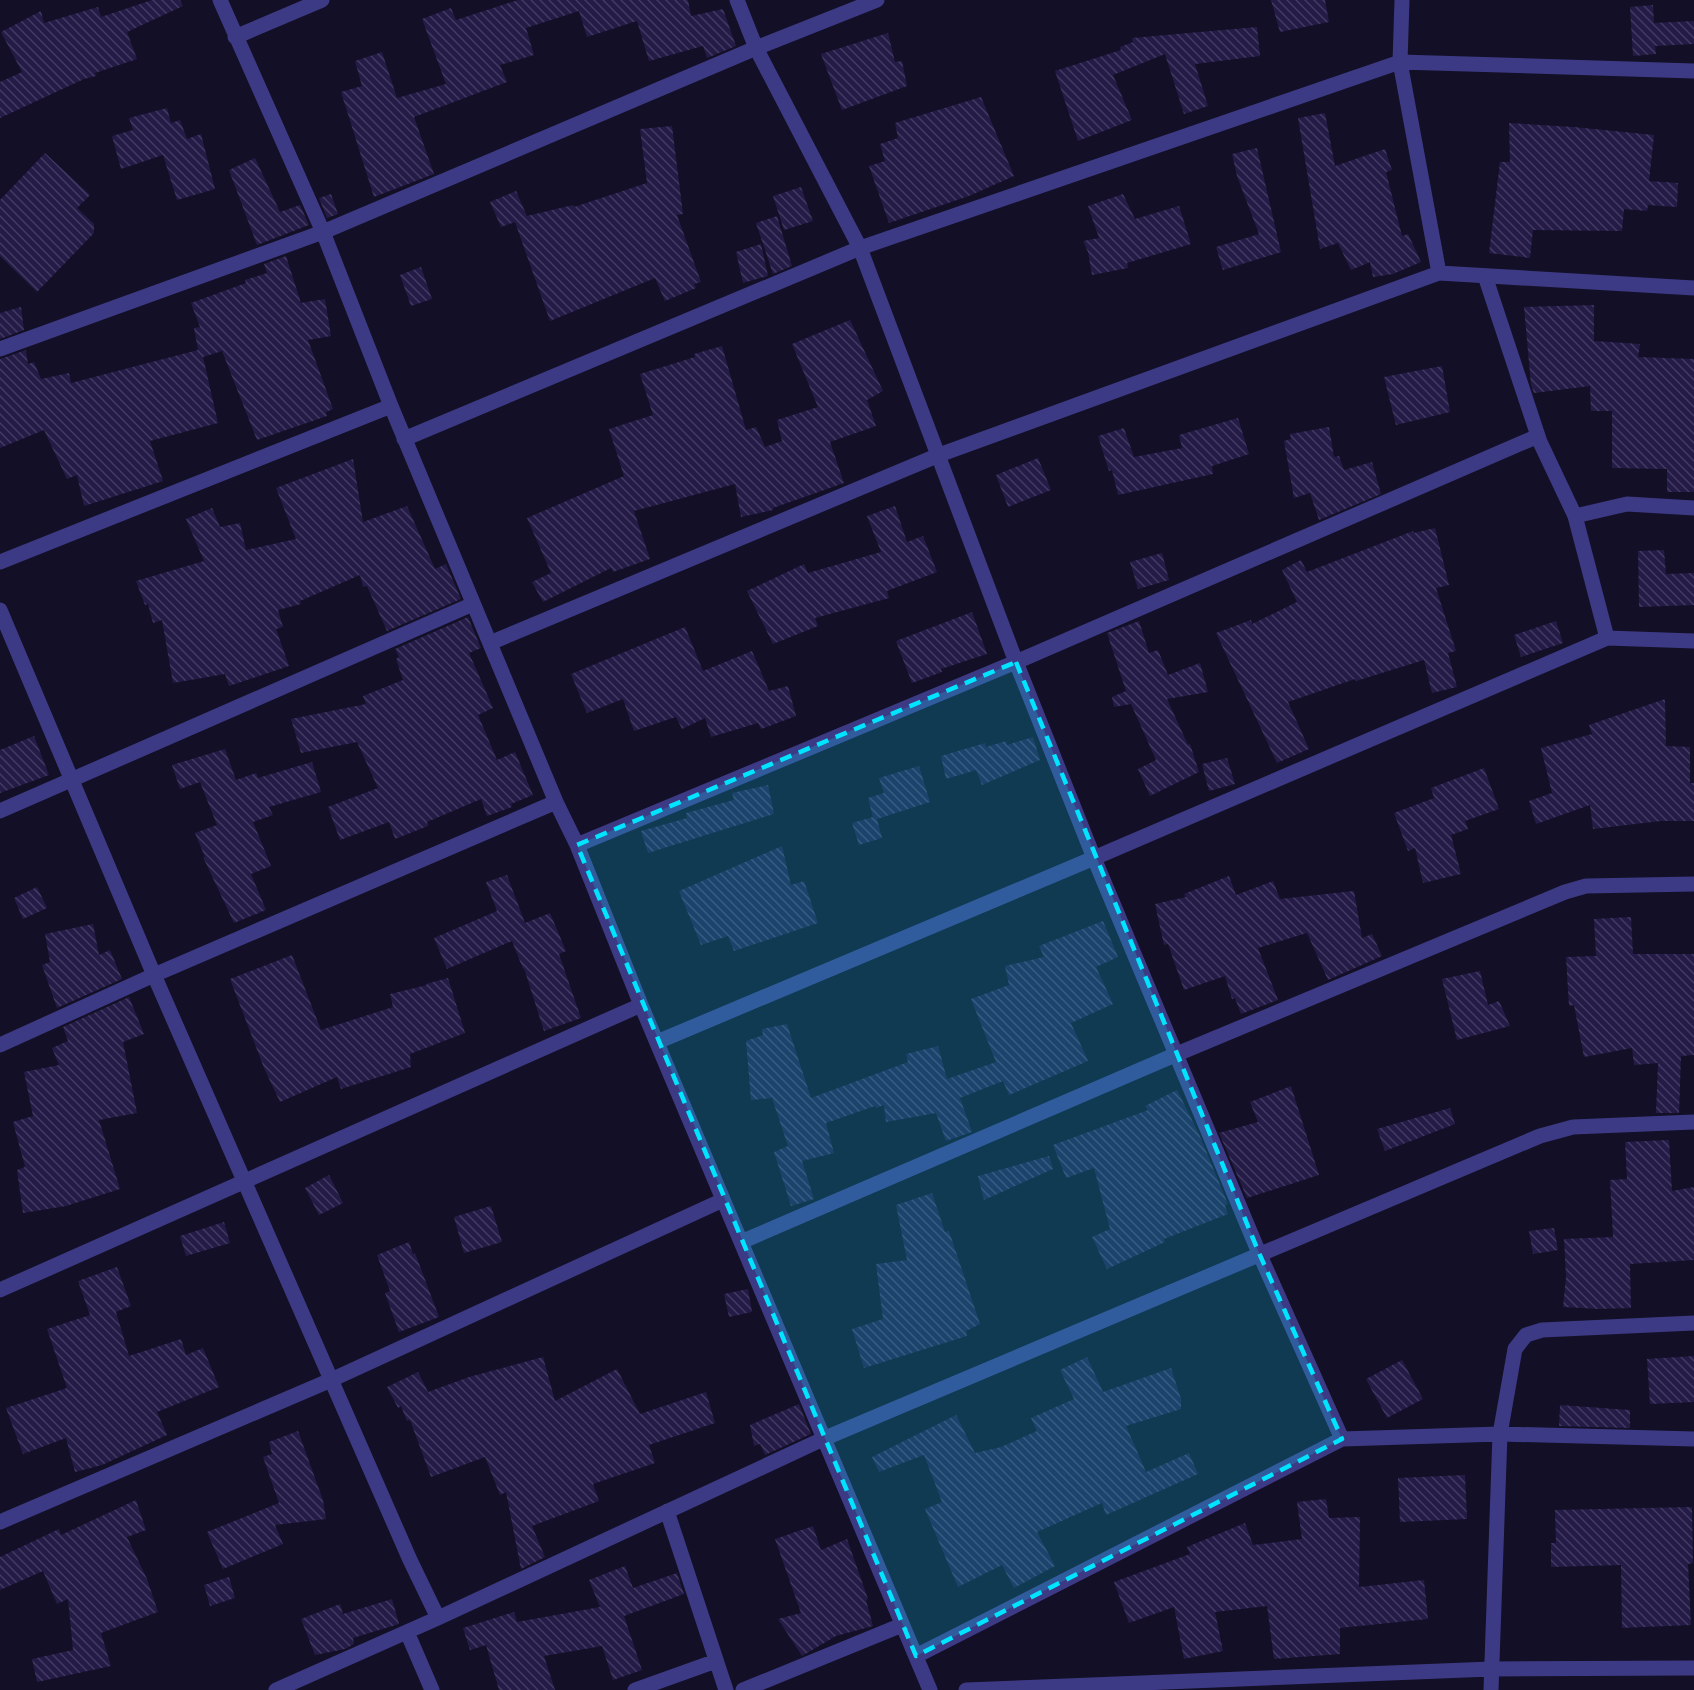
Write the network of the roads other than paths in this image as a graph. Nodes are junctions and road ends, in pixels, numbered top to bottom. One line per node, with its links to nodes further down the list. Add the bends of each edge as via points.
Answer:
1 (220, 0): 6 (street)
2 (322, 0): 6 (street)
3 (737, 0): 7 (street)
4 (877, 0): 7 (street)
5 (1402, 0): 8 (street)
6 (235, 37): 10 (street)
7 (756, 48): 10 (street); 11 (street)
8 (1401, 62): 9 (street); 11 (street); 12 (street)
9 (1694, 70)
10 (323, 232): 15 (street); 16 (street)
11 (860, 248): 18 (street); 19 (street)
12 (1439, 273): 13 (street); 19 (street)
13 (1485, 276): 14 (street); 17 (street)
14 (1694, 288)
15 (0, 349)
16 (391, 406): 18 (street); 22 (street)
17 (1538, 436): 21 (street); 28 (street)
18 (404, 439): 23 (street)
19 (939, 455): 27 (street); 28 (street)
20 (1694, 508): 21 (street, via 1628,504)
21 (1575, 516): 25 (street)
22 (0, 562)
23 (473, 604): 27 (street); 29 (street)
24 (0, 610): 29 (street)
25 (1607, 638): 26 (street); 33 (street)
26 (1694, 641)
27 (490, 643): 30 (street)
28 (1016, 662): 32 (street); 33 (street)
29 (72, 780): 31 (street); 35 (street)
30 (556, 802): 32 (street); 35 (street)
31 (0, 811)
32 (577, 845): 36 (street)
33 (1094, 858): 37 (street); 39 (street)
34 (1694, 884): 39 (street, via 1586,886 1565,892)
35 (154, 975): 38 (street); 41 (street)
36 (641, 1005): 37 (street); 41 (street)
37 (657, 1042): 42 (street)
38 (0, 1045)
39 (1176, 1054): 43 (street); 44 (street)
40 (1694, 1122): 44 (street, via 1556,1131)
41 (244, 1182): 45 (street); 47 (street)
42 (723, 1200): 43 (street); 47 (street)
43 (741, 1242): 50 (street)
44 (1259, 1253): 49 (street); 50 (street)
45 (0, 1290)
46 (1694, 1323): 48 (street, via 1542,1329 1526,1335 1515,1349)
47 (331, 1380): 53 (street); 54 (street)
48 (1500, 1434): 49 (street); 51 (street); 60 (street)
49 (1342, 1438): 57 (street)
50 (823, 1439): 52 (street); 55 (street)
51 (1694, 1439)
52 (667, 1512): 54 (street); 58 (street)
53 (0, 1522)
54 (438, 1618): 56 (street)
55 (902, 1624): 57 (street); 65 (street)
56 (407, 1632): 61 (street); 62 (street)
57 (916, 1656): 66 (street)
58 (716, 1661): 63 (street); 64 (street)
59 (1694, 1668): 60 (street)
60 (1491, 1669): 67 (street); 68 (street)
61 (276, 1690)
62 (432, 1690)
63 (634, 1690)
64 (726, 1690)
65 (743, 1690)
66 (930, 1690)
67 (966, 1690)
68 (1491, 1690)

